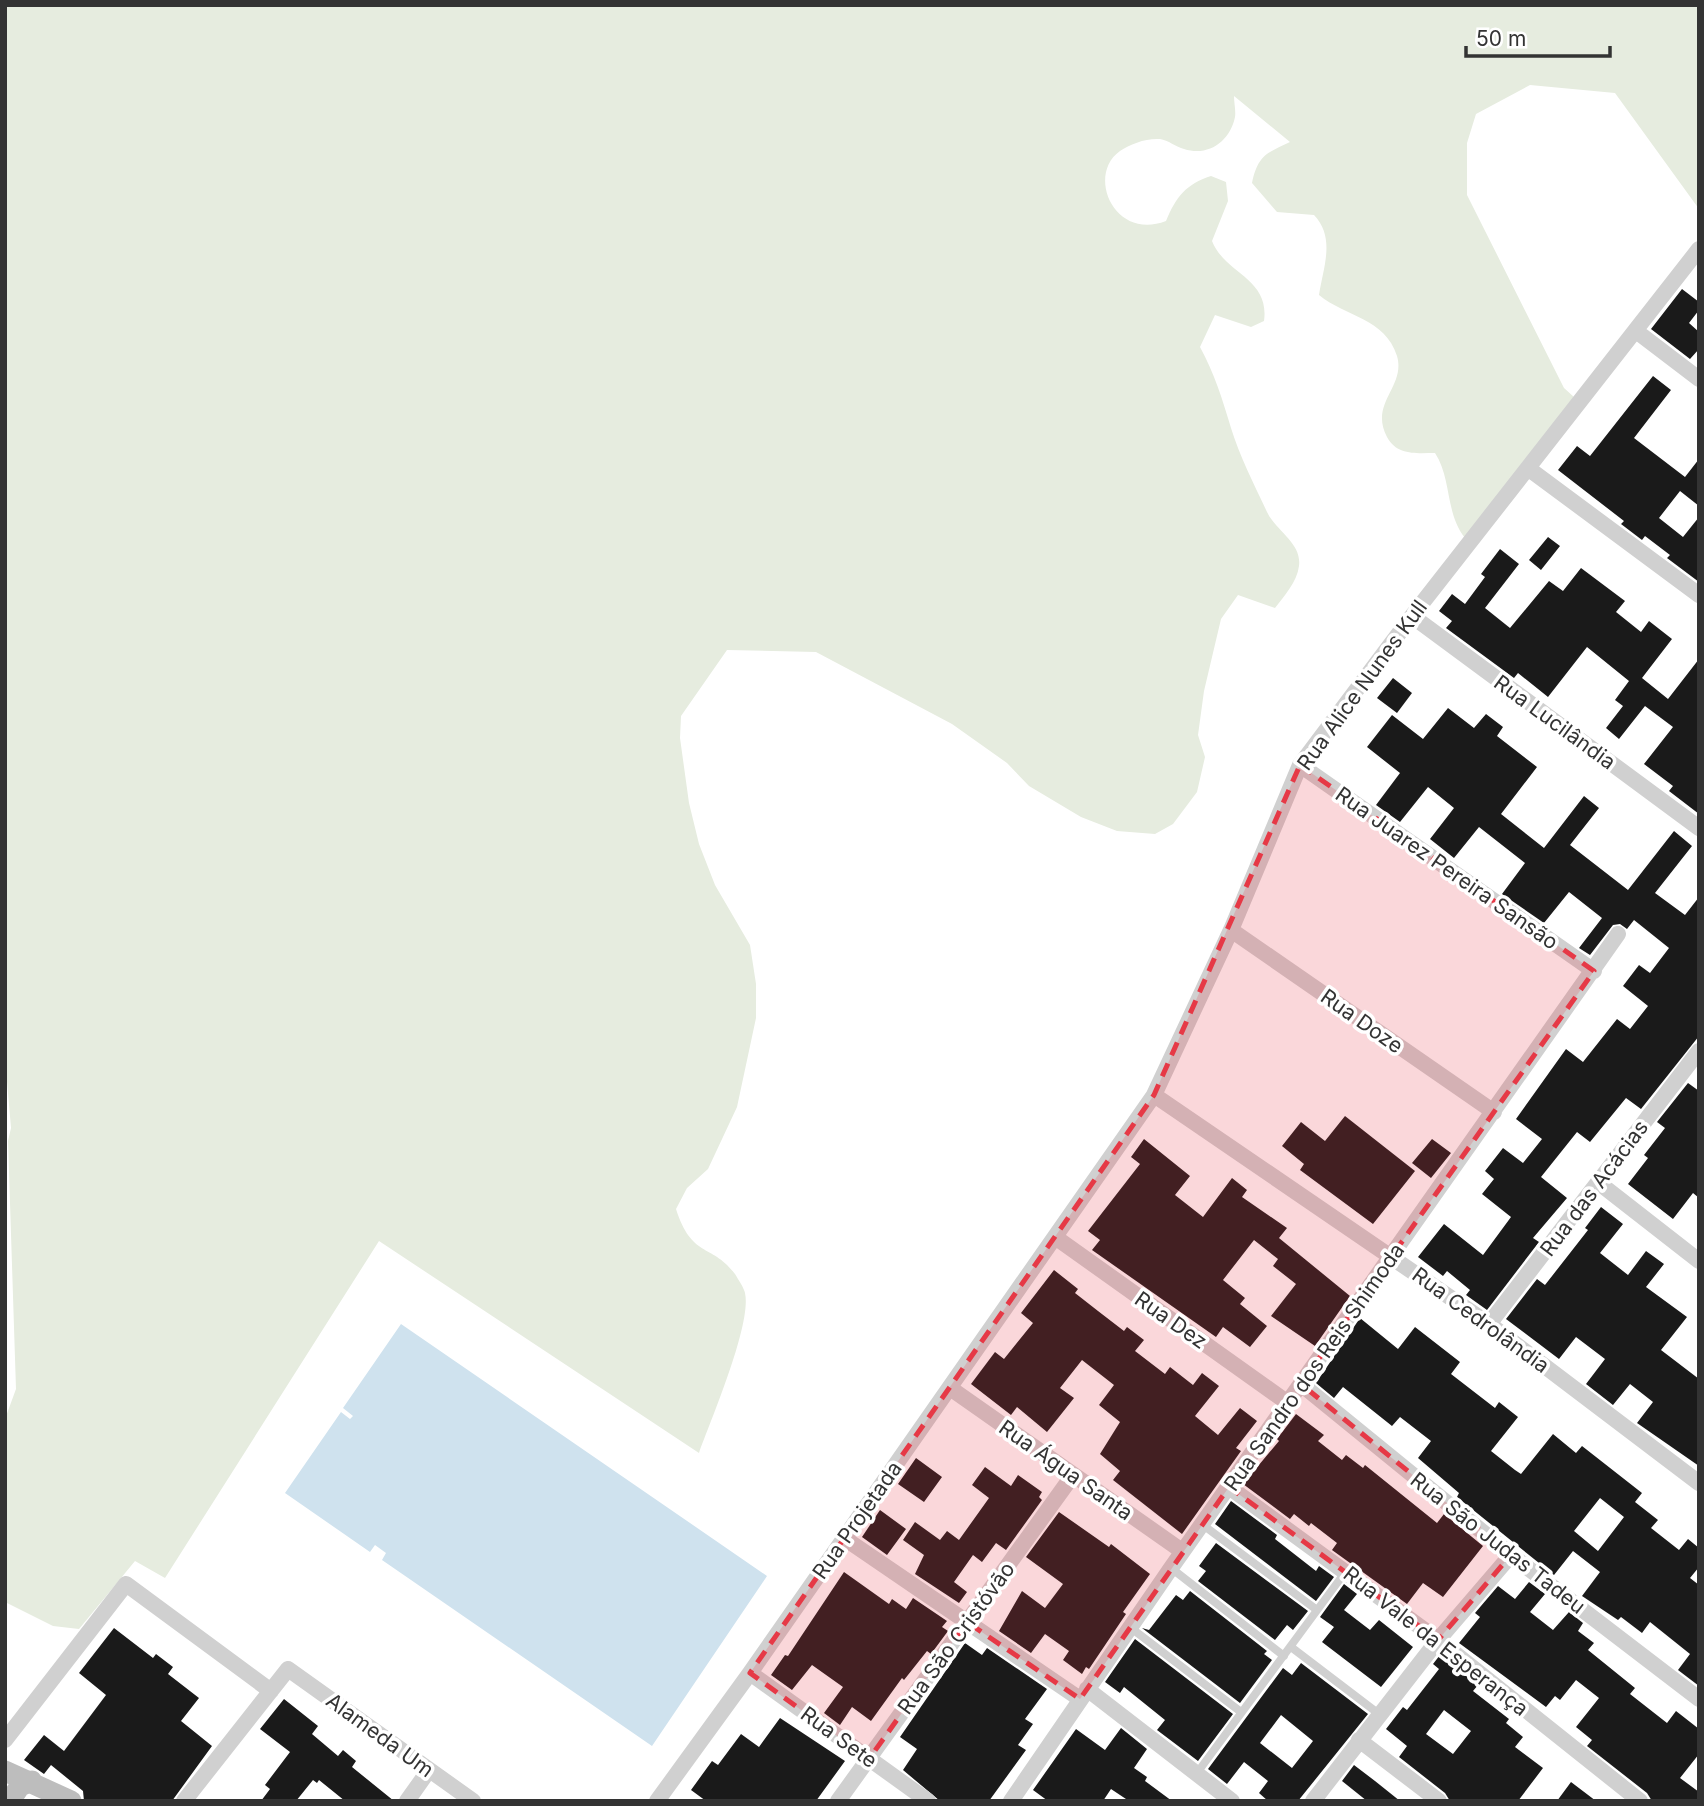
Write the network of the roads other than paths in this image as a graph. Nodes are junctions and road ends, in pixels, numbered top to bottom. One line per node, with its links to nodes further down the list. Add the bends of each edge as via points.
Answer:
1 (1699, 249): 2 (street, Rua Alice Nunes Kull)
2 (1636, 331): 3 (street); 4 (street, Rua Alice Nunes Kull)
3 (1699, 379)
4 (1529, 469): 5 (street); 6 (street, Rua Alice Nunes Kull)
5 (1699, 595)
6 (1412, 616): 7 (street, Rua Alice Nunes Kull); 8 (street, Rua Lucilândia)
7 (1300, 765): 9 (street, Rua Alice Nunes Kull); 11 (street, Rua Juarez Pereira Sansão)
8 (1699, 828)
9 (1231, 930): 13 (street, Rua Alice Nunes Kull); 14 (street, Rua Doze)
10 (1618, 934): 11 (street, Rua Sandro dos Reis Shimoda)
11 (1594, 971): 14 (street, Rua Sandro dos Reis Shimoda)
12 (1699, 1051): 15 (street, Rua das Acácias)
13 (1154, 1095): 16 (street, Rua Alice Nunes Kull); 17 (street, Rua Cedrolândia)
14 (1494, 1112): 17 (street, Rua Sandro dos Reis Shimoda)
15 (1598, 1183): 18 (street); 19 (street, Rua das Acácias)
16 (1055, 1237): 21 (street, Rua Projetada); 22 (street, Rua Dez)
17 (1392, 1256): 19 (street, Rua Cedrolândia); 20 (street, Rua Sandro dos Reis Shimoda)
18 (1699, 1261)
19 (1489, 1324): 24 (street, Rua Cedrolândia)
20 (1301, 1384): 22 (street, Rua Sandro dos Reis Shimoda); 29 (street, Rua São Judas Tadeu)
21 (950, 1388): 23 (street, Rua Água Santa); 27 (street, Rua Projetada)
22 (1288, 1403): 25 (street, Rua Sandro dos Reis Shimoda)
23 (1073, 1475): 28 (street, Rua Água Santa); 33 (street, Rua São Cristóvão)
24 (1699, 1483)
25 (1229, 1487): 26 (street, Rua Sandro dos Reis Shimoda); 31 (street, Rua Vale da Esperança)
26 (1203, 1525): 28 (street, Rua Sandro dos Reis Shimoda); 32 (lane)
27 (844, 1538): 33 (street); 38 (street, Rua Projetada)
28 (1182, 1552): 30 (street, Rua Sandro dos Reis Shimoda)
29 (1511, 1555): 35 (street); 41 (street, Rua São Judas Tadeu)
30 (1171, 1568): 34 (street, Rua Sandro dos Reis Shimoda); 37 (lane)
31 (1346, 1571): 32 (lane); 35 (street, Rua Vale da Esperança)
32 (1317, 1610): 36 (lane)
33 (967, 1622): 40 (street); 46 (street, Rua São Cristóvão)
34 (1131, 1628): 40 (street, Rua Sandro dos Reis Shimoda); 42 (lane)
35 (1438, 1640): 43 (street); 63 (street, Rua Vale da Esperança)
36 (1291, 1647): 37 (lane); 43 (lane)
37 (1284, 1656): 42 (lane)
38 (750, 1674): 46 (street, Rua Sete); 51 (street, Rua Projetada)
39 (271, 1691): 44 (street, via 126,1584); 47 (street, Alameda Um, via 288,1669); 55 (street)
40 (1084, 1694): 49 (street); 52 (street, Rua Sandro dos Reis Shimoda)
41 (1699, 1699)
42 (1241, 1712): 49 (lane)
43 (1379, 1714): 45 (street)
44 (5, 1740)
45 (1359, 1740): 61 (street); 62 (street)
46 (869, 1759): 58 (street, Rua São Cristóvão); 59 (street, Rua Sete)
47 (429, 1770): 56 (street); 57 (street, Alameda Um)
48 (5, 1771): 50 (street)
49 (1196, 1773): 60 (street)
50 (32, 1781): 53 (street, via 20,1786); 54 (street)
51 (666, 1797)
52 (1020, 1798)
53 (10, 1801)
54 (71, 1801)
55 (184, 1801)
56 (407, 1801)
57 (473, 1801)
58 (838, 1801)
59 (928, 1801)
60 (1232, 1801)
61 (1313, 1801)
62 (1439, 1801)
63 (1640, 1801)

